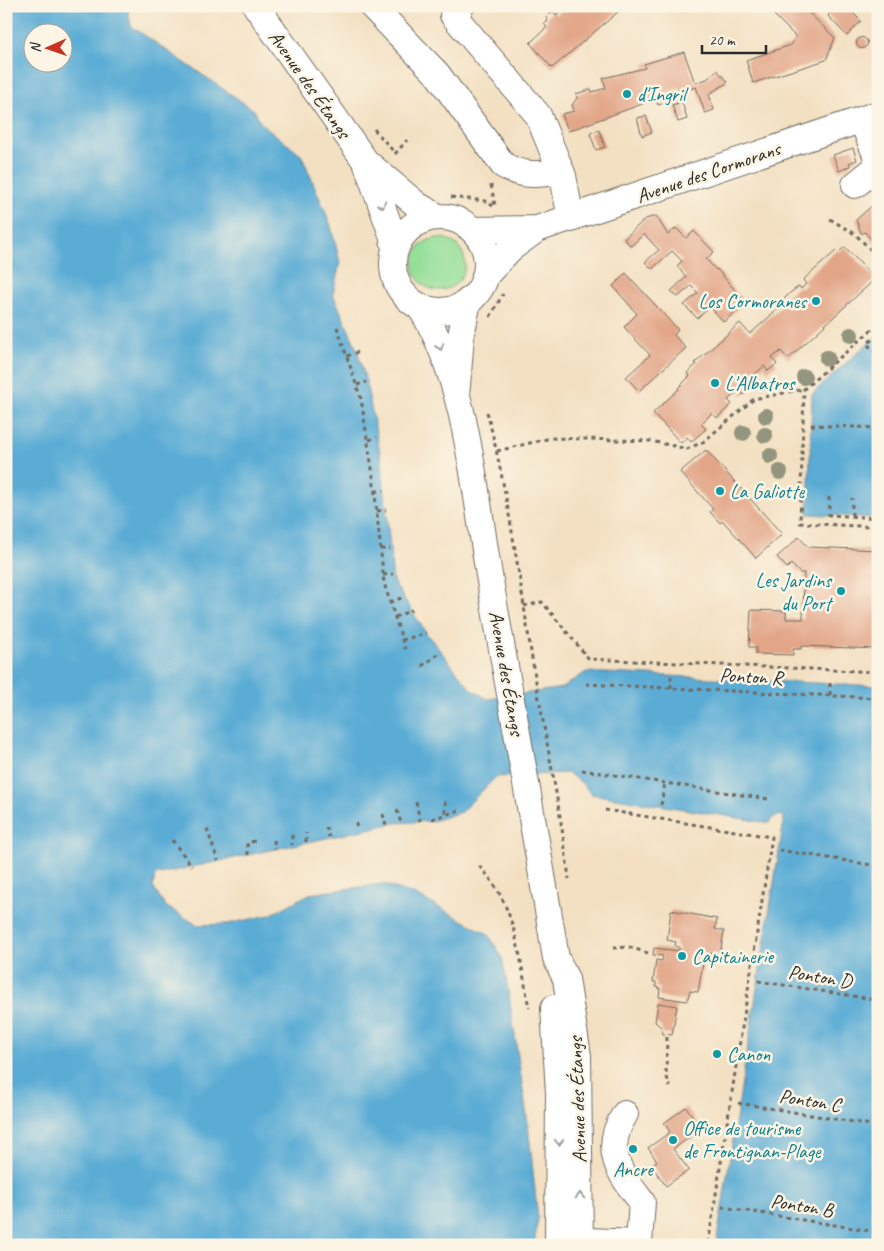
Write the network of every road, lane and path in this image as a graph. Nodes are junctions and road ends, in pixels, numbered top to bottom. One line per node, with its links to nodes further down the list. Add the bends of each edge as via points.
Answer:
1 (256, 6): 8 (street, Avenue des Étangs)
2 (372, 6): 10 (street, via 438,75 503,165 514,172 536,176)
3 (461, 6): 10 (street, via 453,15 538,115)
4 (870, 117): 7 (street); 13 (street, Avenue des Cormorans)
5 (407, 140): 6 (path)
6 (395, 154)
7 (878, 160)
8 (366, 162): 12 (street, via 417,205); 17 (street, one-way to 17)
9 (878, 166): 11 (street)
10 (561, 171): 13 (street)
11 (856, 185)
12 (438, 217): 16 (street, via 456,220); 17 (street, via 411,226)
13 (571, 219): 15 (street, Avenue des Cormorans)
14 (830, 219): 18 (path, via 855,234)
15 (537, 229): 16 (street, Avenue des Cormorans); 19 (street, Avenue des Cormorans, via 510,249)
16 (472, 230): 19 (street, via 485,251)
17 (395, 249): 21 (street, via 396,282 402,292)
18 (878, 257)
19 (485, 276): 20 (street, via 476,294)
20 (468, 301): 21 (street, via 445,311); 31 (street, Avenue des Étangs)
21 (420, 307): 31 (street, Avenue des Étangs, one-way to 31, via 430,323)
22 (878, 324): 30 (path)
23 (337, 327): 27 (path)
24 (878, 334): 26 (path, via 867,344)
25 (358, 352): 27 (path)
26 (878, 355)
27 (347, 356): 29 (path)
28 (366, 382): 29 (path)
29 (357, 385): 35 (path)
30 (804, 389): 36 (path, via 754,399 703,442 687,449 651,441 551,438); 46 (path, via 800,523)
31 (456, 390): 116 (street, Avenue des Étangs, via 556,958 566,979 578,1056)
32 (811, 425): 33 (path)
33 (878, 428)
34 (377, 438): 35 (path)
35 (368, 440): 37 (path)
36 (497, 451)
37 (375, 491): 38 (path); 42 (path)
38 (384, 491)
39 (830, 496): 44 (path, via 829,515)
40 (852, 498): 44 (path)
41 (876, 499): 45 (path)
42 (377, 510): 43 (path); 47 (path)
43 (386, 510)
44 (852, 516): 45 (path)
45 (876, 518)
46 (878, 527)
47 (380, 549): 48 (path); 50 (path)
48 (390, 549)
49 (393, 574): 50 (path)
50 (383, 575): 52 (path)
51 (404, 597): 52 (path)
52 (390, 602): 55 (path)
53 (524, 606): 61 (path, via 542,602 589,659)
54 (412, 610): 55 (path)
55 (394, 617): 57 (path)
56 (426, 633): 57 (path)
57 (402, 640): 58 (path)
58 (404, 649)
59 (442, 652): 60 (path)
60 (422, 666)
61 (878, 672)
62 (535, 673): 75 (path)
63 (671, 676): 66 (path)
64 (830, 683): 67 (path)
65 (586, 684): 66 (path, Ponton R)
66 (671, 688): 67 (path, Ponton R)
67 (830, 695): 68 (path, Ponton R)
68 (878, 698)
69 (582, 770): 70 (path)
70 (665, 782): 71 (path); 74 (path)
71 (768, 799)
72 (445, 801): 80 (path)
73 (416, 802): 82 (path)
74 (661, 805)
75 (560, 806)
76 (397, 810): 84 (path)
77 (606, 810): 117 (path, via 772,837)
78 (461, 812): 80 (path)
79 (383, 814): 85 (path)
80 (445, 815): 81 (path)
81 (432, 819)
82 (420, 821)
83 (356, 823): 88 (path)
84 (401, 823)
85 (386, 826)
86 (326, 827): 91 (path)
87 (207, 829): 100 (path)
88 (357, 831)
89 (306, 833): 95 (path)
90 (292, 835): 96 (path)
91 (329, 837)
92 (172, 840): 101 (path)
93 (274, 840): 97 (path)
94 (255, 841): 99 (path, via 246,843)
95 (306, 842)
96 (292, 845)
97 (275, 849)
98 (779, 850): 103 (path)
99 (248, 855)
100 (218, 861)
101 (192, 866)
102 (479, 866): 108 (path, via 492,879 503,899 515,937)
103 (878, 866)
104 (613, 948): 105 (path, via 629,947)
105 (648, 953)
106 (758, 981): 107 (path, Ponton D)
107 (878, 1000)
108 (530, 1018)
109 (667, 1037): 110 (path, via 666,1074)
110 (670, 1087)
111 (738, 1103): 113 (path, Ponton C)
112 (625, 1114): 116 (street, via 616,1128 613,1146 616,1163 642,1202 639,1243)
113 (878, 1126)
114 (722, 1207): 115 (path, Ponton B)
115 (878, 1232)
116 (569, 1242)
117 (708, 1245)

